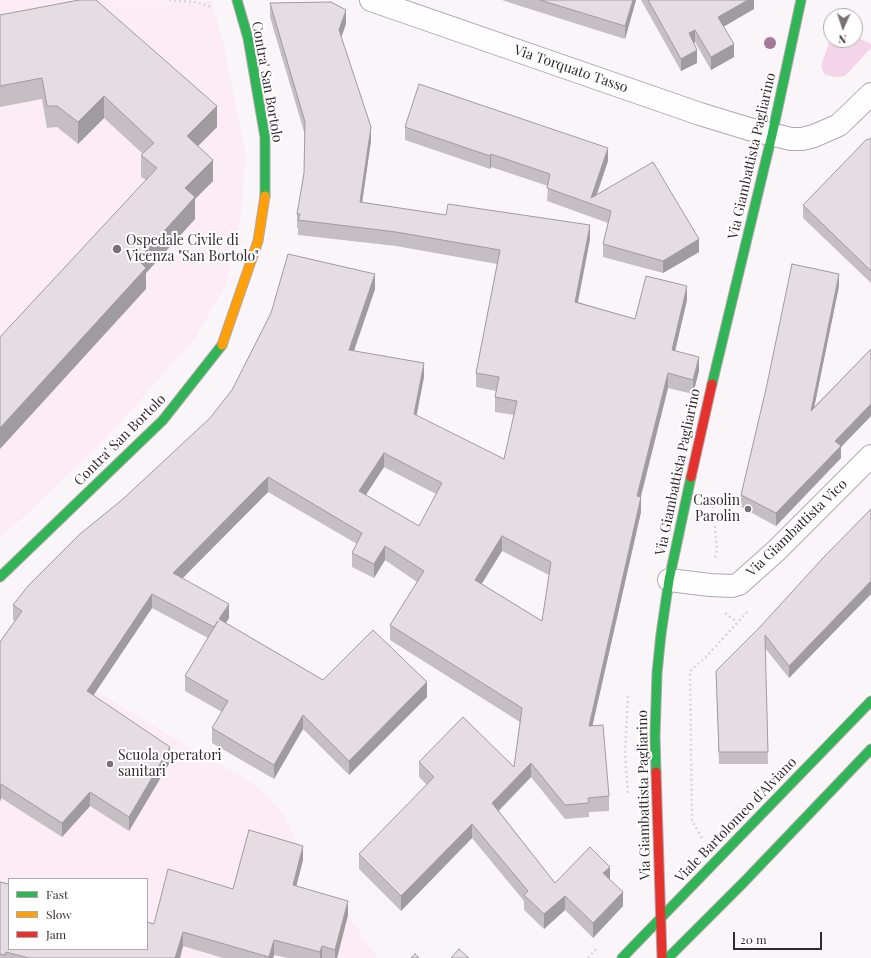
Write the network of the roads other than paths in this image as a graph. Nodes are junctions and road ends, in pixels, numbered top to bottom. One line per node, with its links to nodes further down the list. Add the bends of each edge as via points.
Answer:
1 (237, 0): 7 (street, Contra' San Bortolo, via 248,38 265,137 265,194 258,241 222,346 163,420)
2 (371, 0): 5 (street, Via Torquato Tasso, via 700,114)
3 (801, 0): 5 (street, Via Giambattista Pagliarino)
4 (871, 94): 5 (street, Via Torquato Tasso, via 839,125 814,136 802,139)
5 (772, 135): 8 (street, Via Giambattista Pagliarino, via 712,382)
6 (871, 456): 8 (street, Via Giambattista Vico, via 776,551 739,584 710,585)
7 (0, 578)
8 (669, 580): 11 (street, Via Giambattista Pagliarino, via 656,673 655,736)
9 (871, 701): 11 (street, Viale Bartolomeo d'Alviano)
10 (871, 749): 14 (street)
11 (662, 916): 12 (street, Viale Bartolomeo d'Alviano); 13 (street, Via Giambattista Pagliarino)
12 (622, 958)
13 (662, 958)
14 (668, 958)

